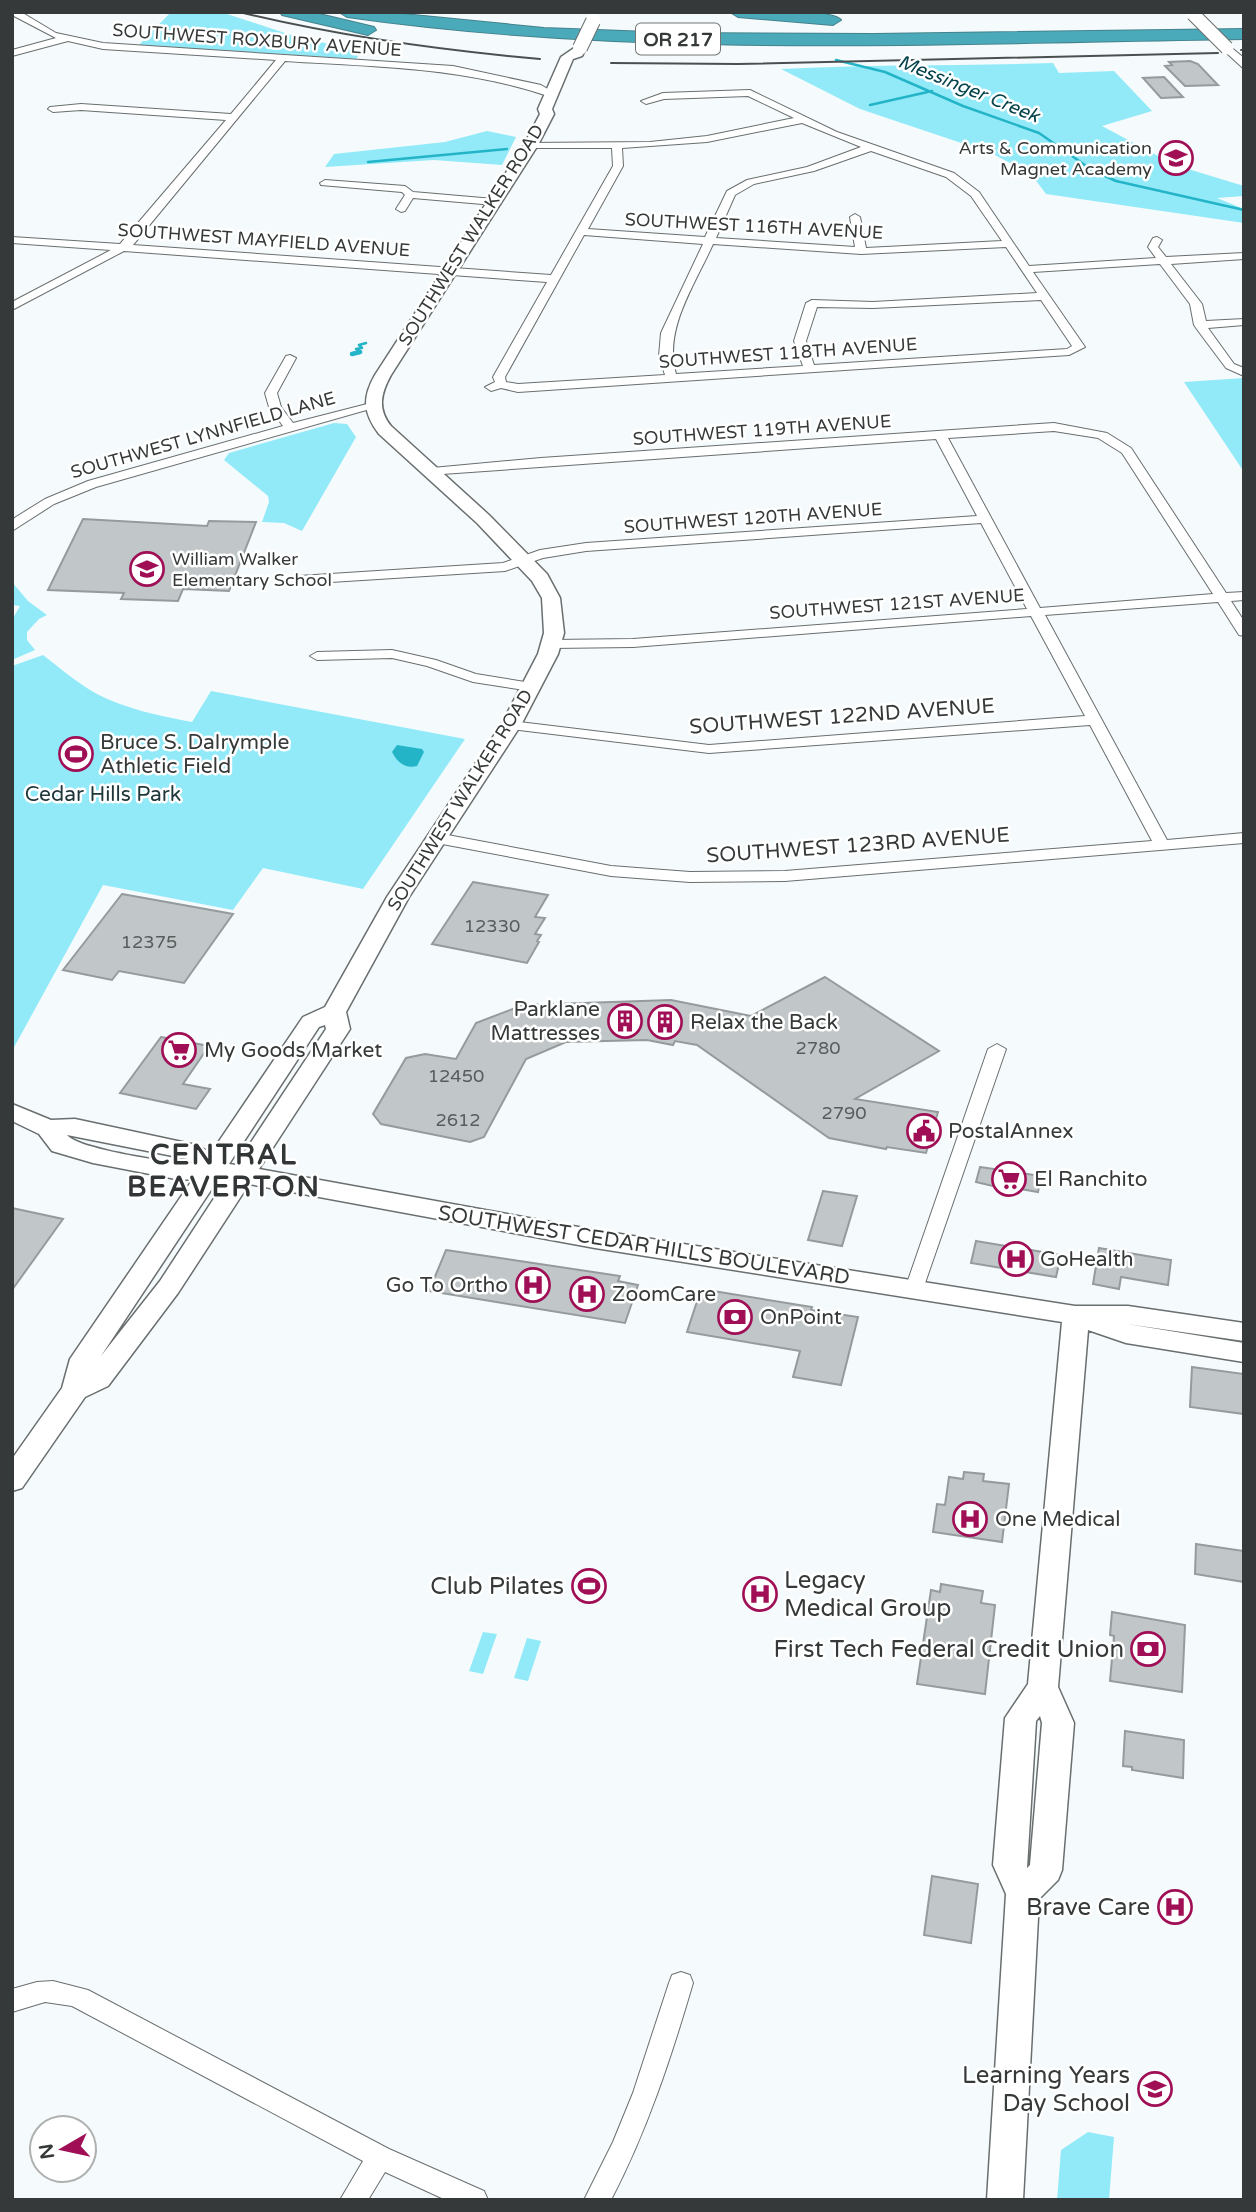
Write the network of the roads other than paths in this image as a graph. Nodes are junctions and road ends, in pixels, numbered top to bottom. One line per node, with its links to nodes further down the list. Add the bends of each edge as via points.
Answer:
1 (13, 12): 11 (street, SOUTHWEST ROXBURY AVENUE)
2 (288, 12): 13 (highway, via 389,33)
3 (347, 12): 12 (highway, OR 217, via 458,27 592,36)
4 (395, 12): 9 (highway, OR 217, via 530,26 647,31)
5 (738, 12): 9 (highway, via 858,22)
6 (1192, 13): 18 (street, bridge)
7 (596, 14): 13 (main road, SOUTHWEST WALKER ROAD, bridge)
8 (1244, 27): 9 (highway, OR 217)
9 (1061, 29)
10 (1244, 34): 12 (highway, OR 217)
11 (65, 38): 14 (street); 17 (street, SOUTHWEST ROXBURY AVENUE, via 120,48)
12 (1010, 38): 15 (highway)
13 (578, 51): 16 (highway); 19 (main road, SOUTHWEST WALKER ROAD, via 568,57)
14 (12, 53)
15 (632, 54)
16 (598, 55)
17 (282, 59): 20 (street, SOUTHWEST ROXBURY AVENUE, via 453,69); 25 (street)
18 (1244, 65)
19 (571, 74): 20 (street, SOUTHWEST ROXBURY AVENUE, via 535,81); 21 (main road, SOUTHWEST WALKER ROAD); 24 (main road, SOUTHWEST WALKER ROAD, via 555,110)
20 (505, 79): 21 (street, SOUTHWEST ROXBURY AVENUE)
21 (551, 94): 24 (main road, SOUTHWEST WALKER ROAD)
22 (646, 101): 26 (street, via 746,92)
23 (53, 109): 25 (street)
24 (547, 114): 27 (main road, SOUTHWEST WALKER ROAD)
25 (232, 117): 40 (street)
26 (801, 120): 28 (street, via 692,141); 29 (street)
27 (531, 145): 28 (street); 32 (main road, SOUTHWEST WALKER ROAD)
28 (617, 147): 35 (street, via 618,166)
29 (869, 148): 38 (street, via 741,186 731,193); 39 (street, via 930,166 964,184)
30 (325, 183): 31 (street, via 393,187)
31 (410, 195): 32 (street); 33 (street)
32 (494, 202): 45 (main road, SOUTHWEST WALKER ROAD)
33 (401, 209)
34 (855, 217): 41 (street)
35 (580, 232): 38 (street, SOUTHWEST 116TH AVENUE); 46 (street)
36 (12, 240): 40 (street, SOUTHWEST MAYFIELD AVENUE)
37 (1157, 240): 43 (street, via 1153,247)
38 (709, 242): 41 (street, SOUTHWEST 116TH AVENUE); 54 (street, via 667,332 665,356)
39 (1009, 244): 41 (street, SOUTHWEST 116TH AVENUE); 44 (street)
40 (123, 247): 45 (street, SOUTHWEST MAYFIELD AVENUE); 48 (street)
41 (861, 251)
42 (1244, 256): 43 (street)
43 (1162, 261): 44 (street); 50 (street, via 1196,304)
44 (1027, 269): 47 (street)
45 (449, 272): 46 (street, SOUTHWEST MAYFIELD AVENUE); 55 (main road, SOUTHWEST WALKER ROAD, via 383,375)
46 (555, 279): 54 (street, SOUTHWEST 118TH AVENUE, via 496,386)
47 (1045, 296): 52 (street, via 873,305 812,303 800,341); 52 (street, SOUTHWEST 118TH AVENUE, via 1078,349)
48 (12, 307)
49 (1244, 322): 50 (street)
50 (1200, 325): 53 (street, via 1230,366)
51 (290, 358): 56 (street, via 270,396)
52 (810, 370): 54 (street, SOUTHWEST 118TH AVENUE)
53 (1244, 373)
54 (673, 379)
55 (371, 407): 56 (street, SOUTHWEST LYNNFIELD LANE); 58 (main road, SOUTHWEST WALKER ROAD, via 385,430)
56 (290, 427): 60 (street, SOUTHWEST LYNNFIELD LANE, via 73,490)
57 (940, 435): 58 (street, SOUTHWEST 119TH AVENUE); 59 (street); 64 (street, SOUTHWEST 119TH AVENUE, via 1054,428 1109,438 1128,452)
58 (432, 472): 61 (main road, SOUTHWEST WALKER ROAD)
59 (986, 519): 61 (street, SOUTHWEST 120TH AVENUE, via 586,547 548,552); 65 (street)
60 (12, 527)
61 (525, 561): 62 (street, SOUTHWEST 120TH AVENUE, via 505,567); 67 (main road, SOUTHWEST WALKER ROAD, via 551,598 555,620)
62 (299, 580)
63 (1244, 596): 64 (street, SOUTHWEST 121ST AVENUE)
64 (1222, 599): 65 (street, SOUTHWEST 121ST AVENUE); 66 (street)
65 (1035, 613): 67 (street, SOUTHWEST 121ST AVENUE, via 633,643); 70 (street)
66 (1244, 632)
67 (552, 644): 69 (main road, SOUTHWEST WALKER ROAD)
68 (317, 656): 69 (street, via 392,654 473,678)
69 (531, 687): 71 (main road, SOUTHWEST WALKER ROAD)
70 (1094, 720): 71 (street, SOUTHWEST 122ND AVENUE, via 709,749); 74 (street)
71 (510, 725): 72 (main road, SOUTHWEST WALKER ROAD)
72 (436, 838): 74 (street, SOUTHWEST 123RD AVENUE, via 611,872 690,877 785,876); 75 (main road, SOUTHWEST WALKER ROAD)
73 (1244, 838): 74 (street, SOUTHWEST 123RD AVENUE)
74 (1161, 843)
75 (334, 1012): 78 (main road, SOUTHWEST WALKER ROAD, via 311,1022); 79 (main road, SOUTHWEST WALKER ROAD, via 338,1029)
76 (997, 1049): 80 (street)
77 (12, 1112): 78 (main road, SOUTHWEST CEDAR HILLS BOULEVARD, via 48,1128 61,1145 93,1155 181,1172)
78 (214, 1169): 79 (main road, SOUTHWEST CEDAR HILLS BOULEVARD); 84 (main road, SOUTHWEST WALKER ROAD, via 80,1366)
79 (244, 1174): 80 (main road, SOUTHWEST CEDAR HILLS BOULEVARD, via 437,1212); 84 (main road, SOUTHWEST WALKER ROAD, via 169,1287 98,1379)
80 (914, 1289): 81 (main road, SOUTHWEST CEDAR HILLS BOULEVARD)
81 (1075, 1315): 82 (main road, SOUTHWEST CEDAR HILLS BOULEVARD, via 1128,1315); 83 (main road, SOUTHWEST CEDAR HILLS BOULEVARD, via 1126,1334); 92 (main road, via 1043,1687 1058,1723 1048,1859 1046,1870 1023,1894)
82 (1244, 1332)
83 (1244, 1353)
84 (75, 1390): 85 (main road, SOUTHWEST WALKER ROAD)
85 (12, 1481)
86 (681, 1983): 91 (street, via 636,2123)
87 (12, 2001): 88 (street, via 41,1990 79,1998)
88 (380, 2157): 89 (street); 90 (street)
89 (353, 2200)
90 (475, 2200)
91 (597, 2200)
92 (1005, 2200)

